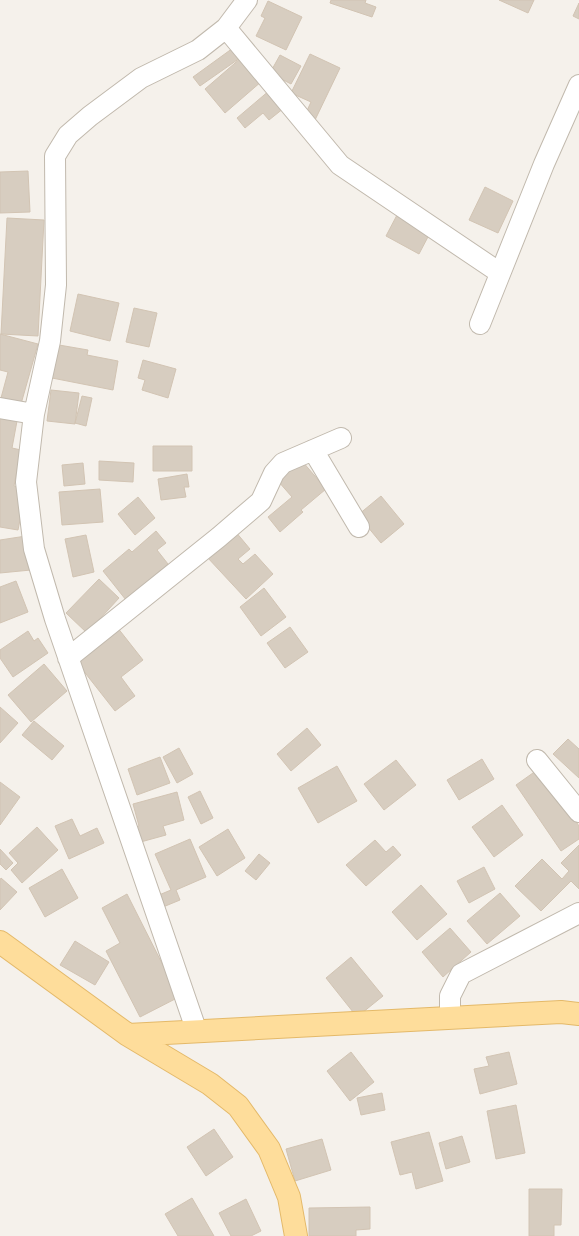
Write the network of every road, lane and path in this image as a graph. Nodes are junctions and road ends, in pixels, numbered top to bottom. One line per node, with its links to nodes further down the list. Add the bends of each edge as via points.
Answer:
1 (247, 0): 2 (street)
2 (226, 28): 4 (street, via 340,164); 7 (street, via 198,50 141,78 90,116 68,135 55,156 56,285 50,341)
3 (579, 85): 4 (street)
4 (500, 273): 5 (street)
5 (480, 324)
6 (0, 408): 7 (street)
7 (34, 414): 11 (street, via 26,482 34,549)
8 (341, 438): 9 (street)
9 (313, 450): 10 (street); 11 (street, via 283,463 274,473 261,501)
10 (359, 526)
11 (68, 658): 18 (street)
12 (538, 760): 13 (street)
13 (579, 812)
14 (579, 913): 17 (street, via 461,974 450,996)
15 (0, 942): 19 (main road)
16 (579, 1014): 17 (main road, via 561,1012)
17 (450, 1018): 18 (main road)
18 (197, 1032): 19 (main road)
19 (128, 1035): 20 (main road, via 210,1084 238,1106 268,1149 290,1197)
20 (296, 1236)

